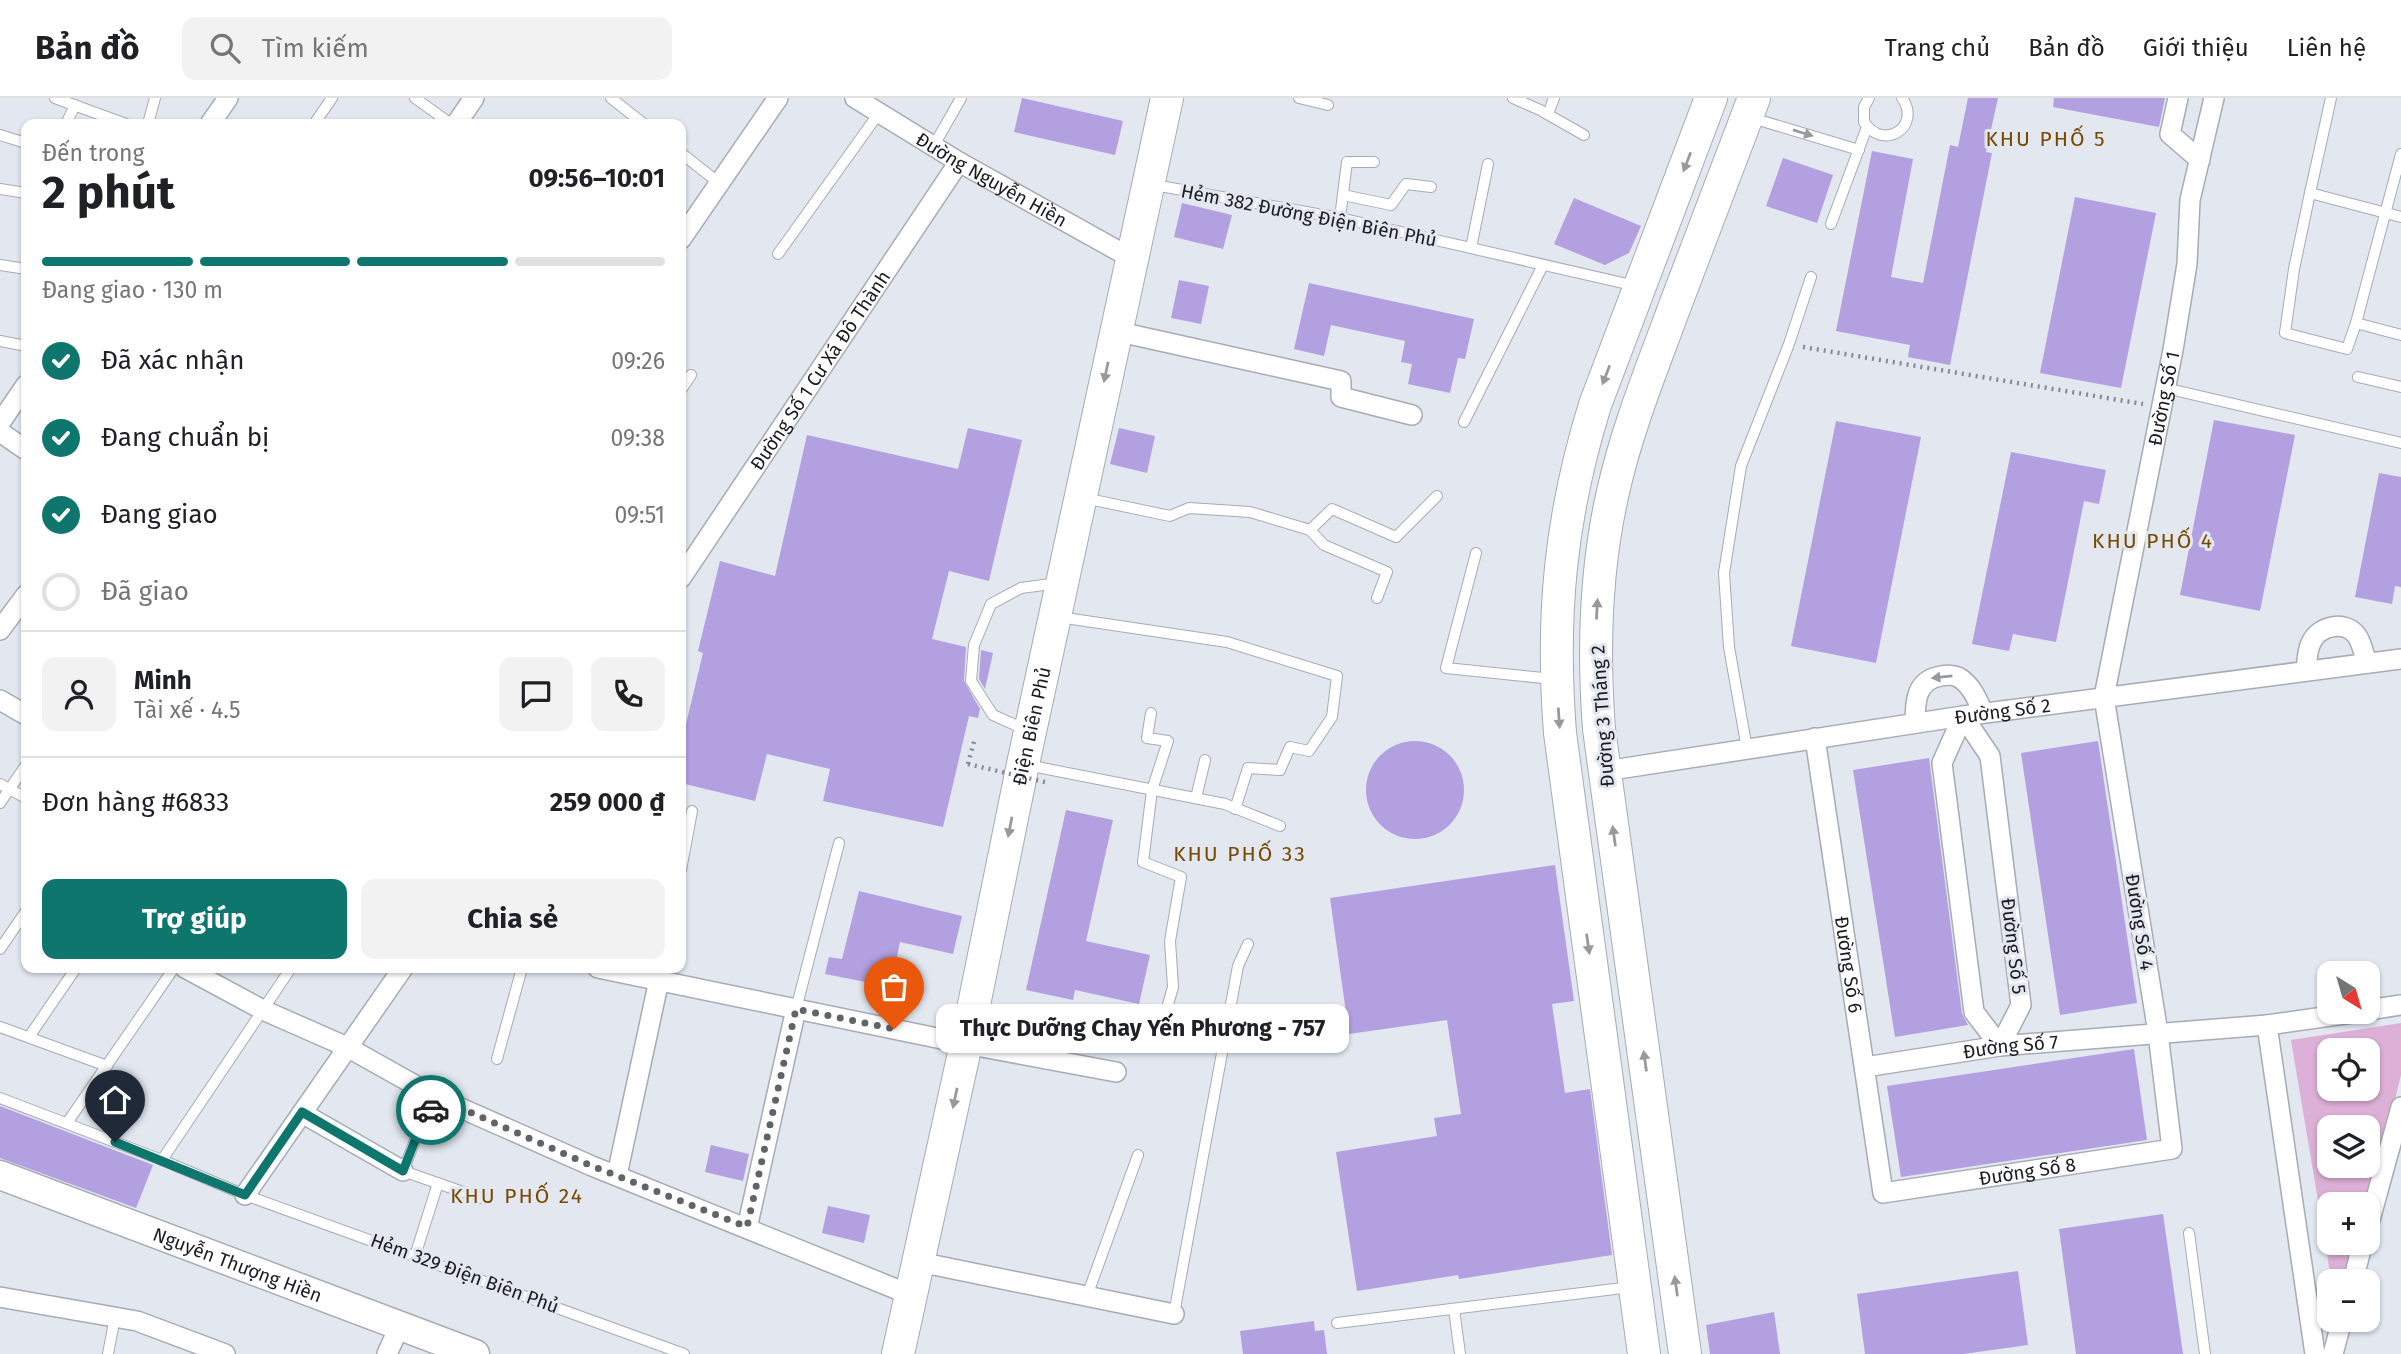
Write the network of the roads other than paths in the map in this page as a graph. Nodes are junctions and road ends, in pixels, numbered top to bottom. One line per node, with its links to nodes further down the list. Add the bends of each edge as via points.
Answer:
1 (55, 98): 21 (lane)
2 (155, 98): 28 (lane)
3 (228, 98): 29 (street)
4 (332, 98): 30 (lane)
5 (415, 98): 31 (lane)
6 (474, 98): 32 (street)
7 (611, 98): 33 (lane)
8 (778, 98): 46 (street)
9 (855, 98): 24 (street, Đường Nguyễn Hiền)
10 (961, 98): 38 (lane)
11 (1167, 98): 47 (main road, Điện Biên Phủ)
12 (1299, 98): 22 (lane)
13 (1513, 98): 25 (lane)
14 (1554, 98): 25 (lane)
15 (1711, 98): 65 (main road, Đường 3 Tháng 2, one-way to 65)
16 (1869, 98): 34 (lane, via 1863,115)
17 (1902, 98): 34 (lane, via 1908,107 1903,128 1882,136)
18 (2178, 98): 42 (street, via 2170,134)
19 (2214, 98): 42 (street, Đường Số 1)
20 (2331, 98): 51 (lane)
21 (75, 104): 26 (lane); 27 (lane)
22 (1328, 105)
23 (1750, 107): 39 (lane, one-way to 39); 110 (main road, Đường 3 Tháng 2, one-way to 23, via 1596,637 1612,494 1633,418)
24 (879, 113): 38 (street, Đường Nguyễn Hiền); 59 (lane)
25 (1548, 114): 36 (lane)
26 (68, 119)
27 (112, 119)
28 (149, 119)
29 (213, 119)
30 (317, 119)
31 (446, 119)
32 (458, 119)
33 (638, 119)
34 (1867, 127): 39 (lane)
35 (0, 135): 37 (lane)
36 (1584, 135)
37 (21, 141)
38 (933, 147): 43 (street, Đường Nguyễn Hiền)
39 (1859, 150): 56 (lane)
40 (2401, 154): 53 (lane)
41 (686, 157): 46 (lane)
42 (2200, 160): 76 (street, Đường Số 1, via 2190,200 2187,264)
43 (959, 162): 60 (street, Đường Nguyễn Hiền); 87 (street, Ðường Số 1 Cư Xá Đô Thành)
44 (1374, 162): 52 (lane, via 1347,162)
45 (1488, 164): 58 (lane)
46 (719, 183): 57 (street)
47 (1147, 184): 55 (lane, Hẻm 382 Đường Điện Biên Phủ); 60 (main road, Điện Biên Phủ)
48 (1431, 187): 52 (lane, via 1406,184 1391,205)
49 (0, 190): 50 (lane)
50 (21, 192)
51 (2310, 193): 53 (lane); 66 (lane, via 2285,332 2347,349)
52 (1343, 195): 55 (lane)
53 (2385, 213): 54 (lane); 66 (lane)
54 (2401, 217)
55 (1340, 218): 58 (lane, Hẻm 382 Đường Điện Biên Phủ)
56 (1832, 224)
57 (686, 232)
58 (1471, 248): 62 (lane, Hẻm 382 Đường Điện Biên Phủ)
59 (778, 254)
60 (1131, 258): 67 (main road, Điện Biên Phủ)
61 (0, 265): 63 (lane)
62 (1543, 265): 65 (lane, Hẻm 382 Đường Điện Biên Phủ); 79 (lane)
63 (21, 268)
64 (1811, 277): 106 (lane, via 1741,466 1724,573 1729,647)
65 (1640, 287): 96 (main road, Đường 3 Tháng 2, one-way to 96, via 1595,405 1573,485 1556,608)
66 (2356, 323): 68 (lane)
67 (1115, 331): 78 (street, via 1341,381 1341,397); 84 (main road, Điện Biên Phủ, one-way to 84)
68 (2401, 335)
69 (0, 341): 70 (lane)
70 (21, 345)
71 (691, 375): 73 (lane)
72 (2358, 377): 74 (lane)
73 (686, 382)
74 (2401, 387)
75 (21, 391): 77 (street)
76 (2163, 398): 81 (lane); 97 (street, Đường Số 1)
77 (2, 415)
78 (1412, 415)
79 (1464, 422)
80 (0, 432): 82 (street)
81 (2401, 443)
82 (21, 447)
83 (1437, 496): 85 (lane, via 1396,537 1332,509)
84 (1080, 498): 85 (lane, via 1170,516 1189,508 1250,512); 88 (main road, Điện Biên Phủ)
85 (1310, 530): 89 (lane, via 1324,545 1387,572)
86 (1476, 553): 96 (lane, via 1446,668)
87 (686, 571)
88 (1062, 582): 91 (main road, Điện Biên Phủ); 104 (lane, via 1021,588 991,604 974,646 971,681 993,715)
89 (1377, 598)
90 (21, 602): 92 (street)
91 (1055, 616): 104 (main road, Điện Biên Phủ); 116 (lane, via 1227,642 1337,676 1332,716 1309,751 1290,747 1280,770 1248,768)
92 (0, 630)
93 (2401, 659): 94 (street, Đường Số 2)
94 (2367, 663): 95 (street, Đường Số 2); 95 (street, via 2357,636 2336,625 2311,641)
95 (2306, 671): 97 (street, Đường Số 2)
96 (1556, 680): 168 (main road, Đường 3 Tháng 2, one-way to 168)
97 (2104, 697): 101 (street, Đường Số 2); 139 (street, Đường Số 4)
98 (0, 700): 99 (street)
99 (21, 712)
100 (1150, 713): 112 (lane, via 1147,738 1168,741)
101 (1983, 713): 102 (street, Đường Số 2); 103 (street, one-way to 103, via 1968,685 1957,676 1945,675 1920,686)
102 (1963, 716): 103 (street, Đường Số 2); 142 (street, Đường Số 5, via 1990,756 2021,1005); 142 (street, via 1942,764 1974,1012)
103 (1915, 723): 105 (street, Đường Số 2)
104 (1030, 732): 108 (main road, Điện Biên Phủ)
105 (1815, 738): 106 (street, Đường Số 2); 146 (street, Đường Số 6)
106 (1747, 749): 110 (street, Đường Số 2)
107 (1205, 760): 114 (lane)
108 (1023, 764): 112 (lane); 141 (main road, Điện Biên Phủ, one-way to 141)
109 (21, 770): 111 (lane)
110 (1605, 771): 186 (main road, Đường 3 Tháng 2, one-way to 110)
111 (5, 787): 113 (lane); 115 (lane)
112 (1152, 790): 114 (lane); 135 (lane, via 1143,862 1181,877 1170,941 1172,987)
113 (21, 795)
114 (1196, 798): 116 (lane)
115 (0, 803)
116 (1235, 809): 118 (lane)
117 (692, 811): 119 (lane)
118 (1280, 826)
119 (686, 843)
120 (839, 843): 133 (lane)
121 (21, 918): 123 (lane)
122 (1248, 944): 173 (lane, via 1238,966)
123 (0, 949)
124 (73, 973): 140 (lane)
125 (171, 973): 145 (lane)
126 (194, 973): 134 (street)
127 (288, 973): 134 (lane)
128 (399, 973): 143 (street)
129 (521, 973): 144 (lane)
130 (660, 974): 133 (street); 158 (street)
131 (2401, 1005): 132 (street)
132 (2380, 1008)
133 (796, 1009): 141 (street); 164 (street)
134 (263, 1010): 143 (street); 155 (lane)
135 (1165, 1015)
136 (2317, 1018): 137 (street, Đường Số 7)
137 (2267, 1025): 139 (street, Đường Số 7); 188 (street)
138 (0, 1027): 140 (lane)
139 (2158, 1033): 142 (street, Đường Số 7); 153 (street, Đường Số 4)
140 (29, 1037): 145 (lane)
141 (966, 1044): 147 (street); 167 (main road, Điện Biên Phủ, one-way to 167)
142 (2000, 1046): 146 (street, Đường Số 7)
143 (347, 1047): 149 (street); 151 (street)
144 (497, 1059)
145 (107, 1066): 152 (lane)
146 (1865, 1067): 161 (street, Đường Số 6)
147 (1116, 1072)
148 (0, 1098): 152 (lane, Hẻm 329 Ðiện Biên Phủ)
149 (438, 1098): 156 (lane); 158 (street)
150 (2401, 1107): 160 (street)
151 (302, 1112): 156 (street); 162 (street)
152 (67, 1123): 155 (lane, Hẻm 329 Ðiện Biên Phủ)
153 (2172, 1149): 161 (street, Đường Số 8)
154 (1138, 1154): 170 (lane)
155 (162, 1160): 162 (lane, Hẻm 329 Ðiện Biên Phủ)
156 (403, 1171): 159 (lane)
157 (0, 1175): 176 (street, Nguyễn Thượng Hiền)
158 (617, 1175): 164 (street)
159 (438, 1183): 163 (lane); 166 (lane)
160 (2378, 1192)
161 (1883, 1193)
162 (245, 1195): 166 (lane, Hẻm 329 Ðiện Biên Phủ)
163 (480, 1198)
164 (747, 1227): 169 (street)
165 (2189, 1233): 187 (lane)
166 (415, 1256): 182 (lane, Hẻm 329 Ðiện Biên Phủ)
167 (919, 1262): 169 (main road, Điện Biên Phủ); 170 (street)
168 (1635, 1287): 172 (lane); 185 (main road, Đường 3 Tháng 2)
169 (911, 1295): 183 (main road, Điện Biên Phủ)
170 (1087, 1296): 173 (street)
171 (0, 1297): 174 (street)
172 (1454, 1309): 175 (lane); 184 (lane)
173 (1174, 1314)
174 (115, 1317): 178 (lane); 179 (street)
175 (1337, 1323)
176 (400, 1325): 180 (street); 181 (street, Nguyễn Thượng Hiền)
177 (2339, 1332): 189 (street)
178 (108, 1354)
179 (225, 1354)
180 (387, 1354)
181 (475, 1354)
182 (684, 1354)
183 (898, 1354)
184 (1460, 1354)
185 (1644, 1354)
186 (1685, 1354)
187 (2205, 1354)
188 (2315, 1354)
189 (2333, 1354)

